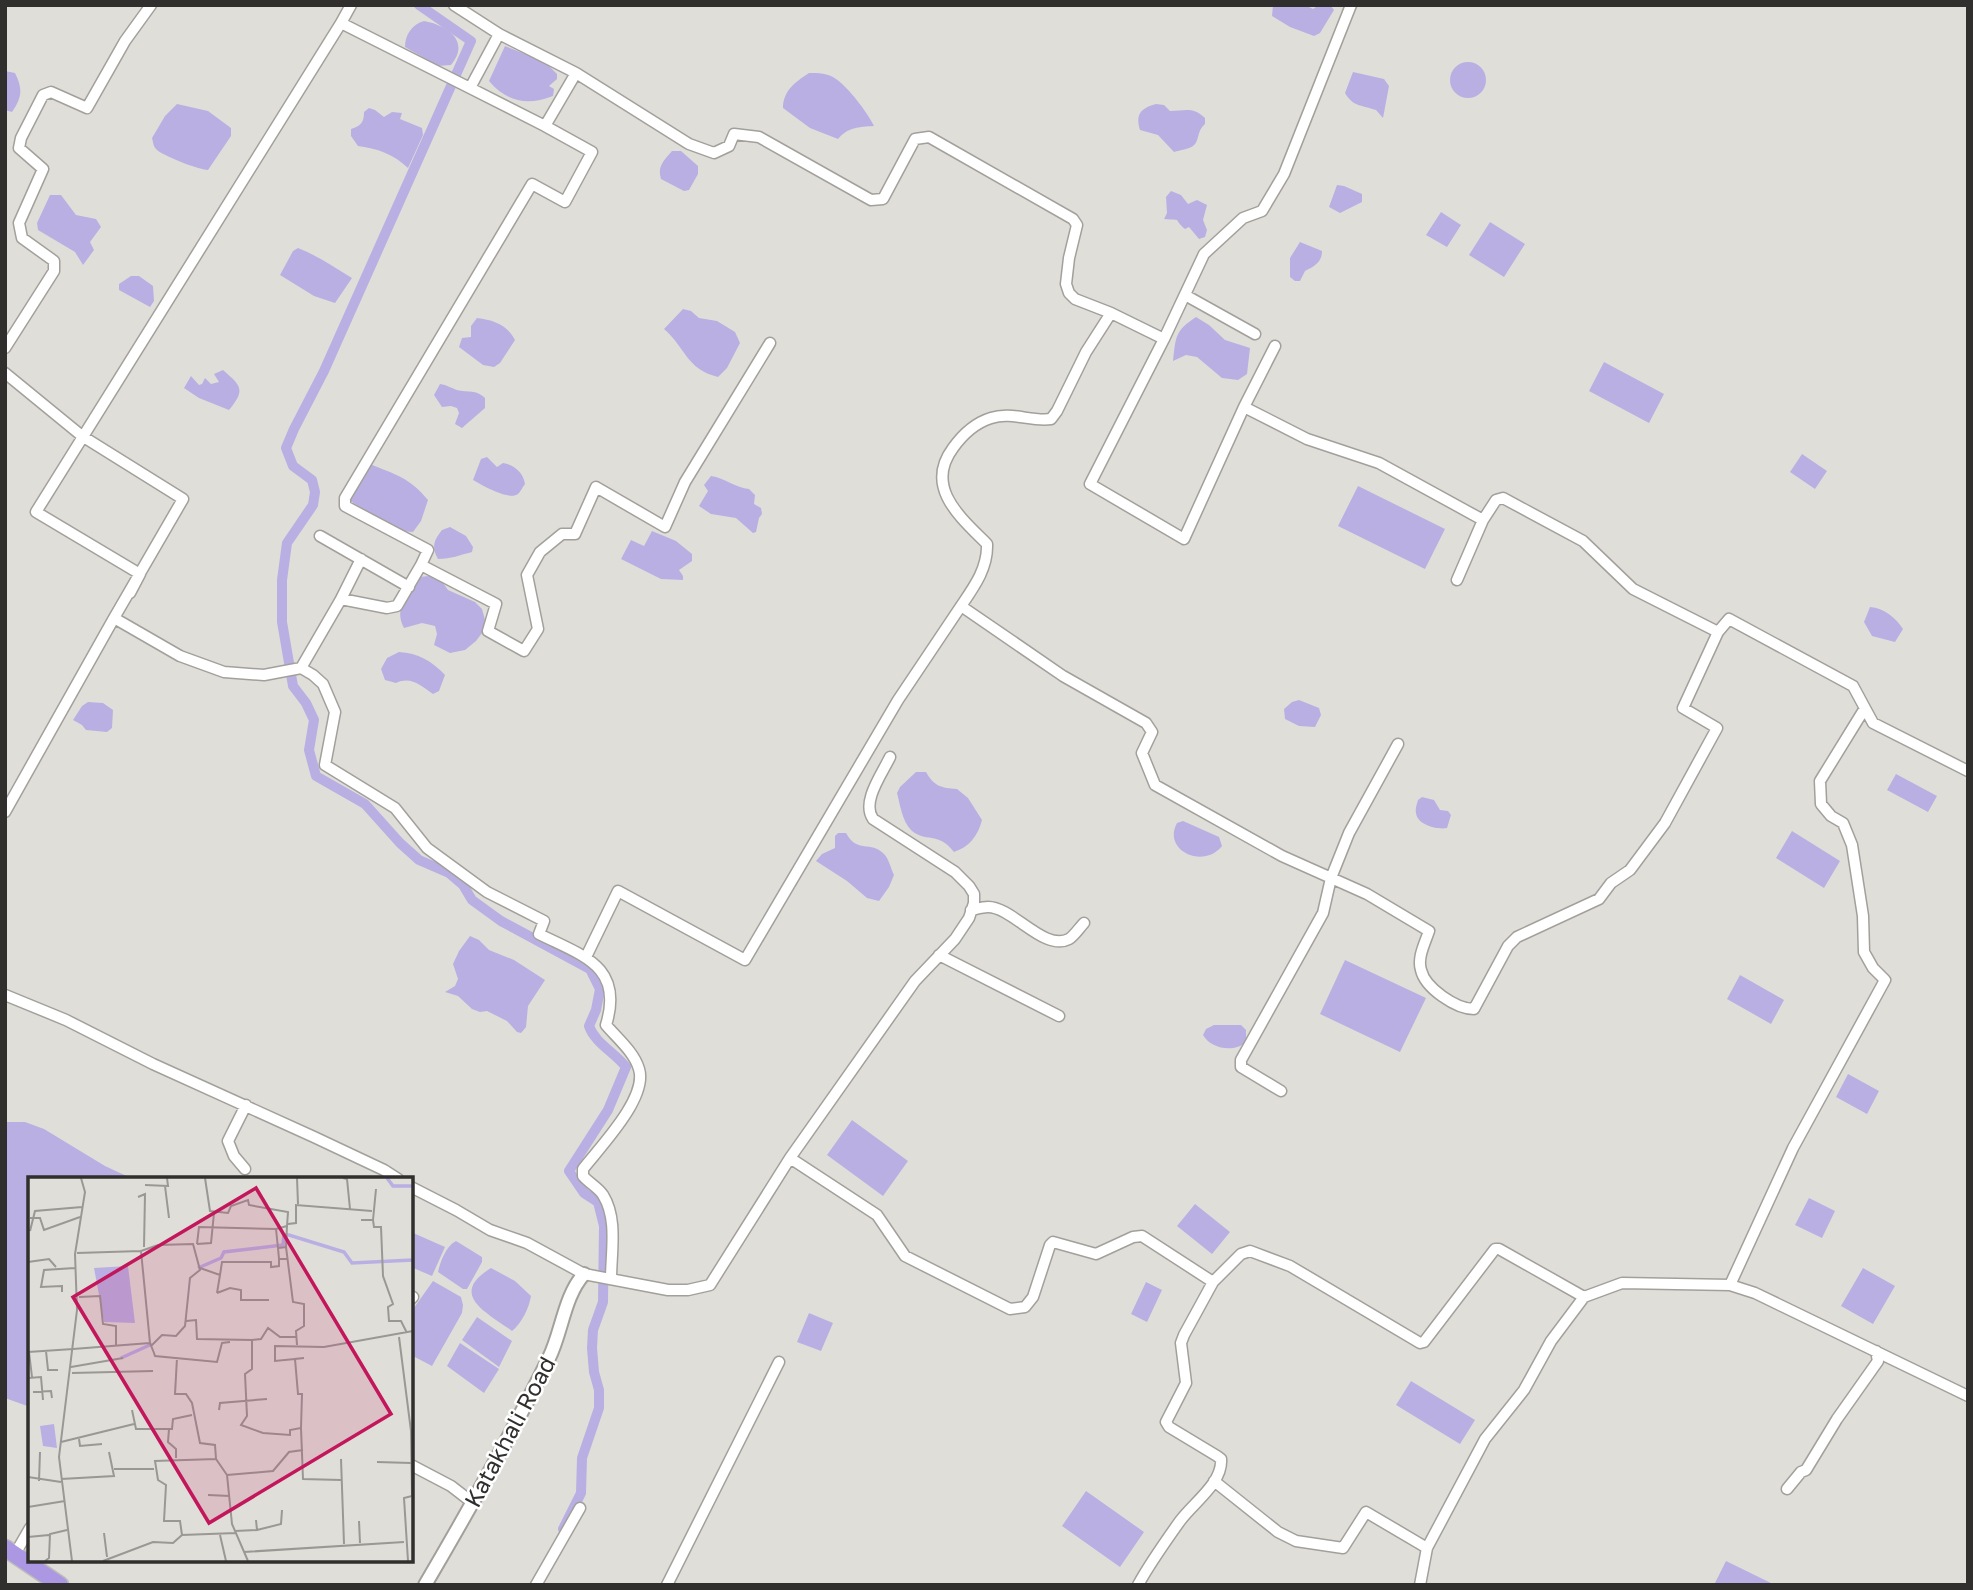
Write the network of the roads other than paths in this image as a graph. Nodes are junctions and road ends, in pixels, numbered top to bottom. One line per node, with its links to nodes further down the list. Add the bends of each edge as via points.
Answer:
1 (151, 5): 16 (street, via 87,108 51,92 43,95 22,138 19,148 43,169 19,223 22,238 54,261 54,271)
2 (351, 5): 5 (street)
3 (454, 5): 6 (street)
4 (1351, 5): 10 (street, via 1284,174 1262,211 1243,218 1204,254)
5 (341, 23): 8 (street); 19 (street)
6 (499, 34): 7 (street); 8 (street)
7 (576, 73): 9 (street); 11 (street, via 689,144 714,153 729,146 734,134 759,137 871,200 883,199 915,139 929,138 1073,219 1077,225 1069,258 1069,293)
8 (470, 88): 9 (street)
9 (545, 126): 23 (street, via 592,152 587,162 565,202 532,184 345,498 345,506 428,550)
10 (1185, 295): 12 (street); 13 (street)
11 (1111, 313): 13 (street); 29 (street, via 1051,419 993,417 963,435 946,458 943,490 961,519 987,544 984,567)
12 (1255, 334)
13 (1164, 338): 18 (street, via 1090,484 1184,539)
14 (769, 343): 23 (street, via 685,482 665,527 596,487 575,534 562,534 540,552 527,575 538,629 524,651 488,631 496,604)
15 (1275, 346): 18 (street)
16 (5, 348)
17 (5, 373): 19 (street)
18 (1244, 407): 20 (street, via 1307,439 1380,463)
19 (82, 436): 24 (street, via 183,499); 24 (street, via 36,512)
20 (1483, 520): 25 (street); 31 (street, via 1496,500 1503,498 1583,541 1633,589)
21 (320, 536): 22 (street)
22 (361, 559): 26 (street); 28 (street)
23 (421, 565): 26 (street)
24 (141, 574): 27 (street); 30 (street)
25 (1457, 580)
26 (409, 587): 28 (street, via 392,608)
27 (130, 593)
28 (341, 599): 32 (street)
29 (961, 606): 38 (street, via 1063,676 1146,723 1152,732 1142,753 1155,785); 42 (street, via 898,700 745,960 618,891)
30 (114, 618): 32 (street, via 180,656 224,672 264,675); 37 (street)
31 (1718, 632): 33 (street, via 1729,619 1853,686); 38 (street, via 1683,708 1717,728 1665,823 1630,870 1599,899 1517,937 1474,1009 1447,999 1421,971 1429,931)
32 (300, 668): 42 (street, via 323,684 335,712 326,765 395,808 427,848 487,892 544,921 539,934)
33 (1865, 708): 36 (street, via 1873,723); 54 (street, via 1820,781 1821,804 1843,822 1852,845 1864,952 1885,980 1793,1148)
34 (1398, 744): 38 (street, via 1349,832)
35 (890, 757): 39 (street, via 869,803 869,813 955,872 974,894)
36 (1968, 772)
37 (5, 812)
38 (1331, 878): 45 (street, via 1323,913 1241,1060 1247,1071)
39 (971, 911): 40 (street, via 988,906 1004,911 1056,942 1069,939); 41 (street, via 955,939)
40 (1084, 923)
41 (939, 955): 44 (street); 47 (street, via 915,981)
42 (586, 957): 52 (street, via 610,984 606,1025 632,1055 641,1077 629,1109 583,1169 608,1206)
43 (5, 995): 46 (street)
44 (1059, 1016)
45 (1281, 1091)
46 (246, 1105): 48 (street, via 228,1141); 49 (street)
47 (790, 1158): 52 (street, via 710,1285 668,1290); 53 (street, via 877,1215 905,1256 1010,1309 1025,1307 1033,1297 1053,1242 1096,1254 1142,1236)
48 (245, 1169)
49 (395, 1177)
50 (413, 1189): 51 (street)
51 (584, 1274): 52 (street); 62 (street, Katakhali Road, via 552,1352)
52 (611, 1279)
53 (1213, 1282): 55 (street, via 1250,1251 1290,1266 1422,1343 1495,1250); 60 (street, via 1182,1339 1186,1383 1166,1422 1221,1459)
54 (1730, 1286): 55 (street, via 1622,1283); 56 (street, via 1755,1293)
55 (1584, 1297): 65 (street, via 1551,1341 1524,1390 1485,1439)
56 (1876, 1351): 58 (street); 61 (street, via 1878,1361 1806,1470)
57 (779, 1362): 71 (street)
58 (1968, 1396)
59 (413, 1466): 62 (street)
60 (1214, 1481): 65 (street, via 1296,1541 1343,1548 1366,1512); 72 (street, via 1182,1518)
61 (1787, 1489)
62 (473, 1503): 69 (street, Katakhali Road)
63 (580, 1508): 70 (street)
64 (28, 1530): 66 (street)
65 (1427, 1548): 73 (street)
66 (9, 1554): 67 (highway); 68 (highway)
67 (43, 1585)
68 (60, 1585)
69 (425, 1585)
70 (536, 1585)
71 (667, 1585)
72 (1138, 1585)
73 (1420, 1585)

